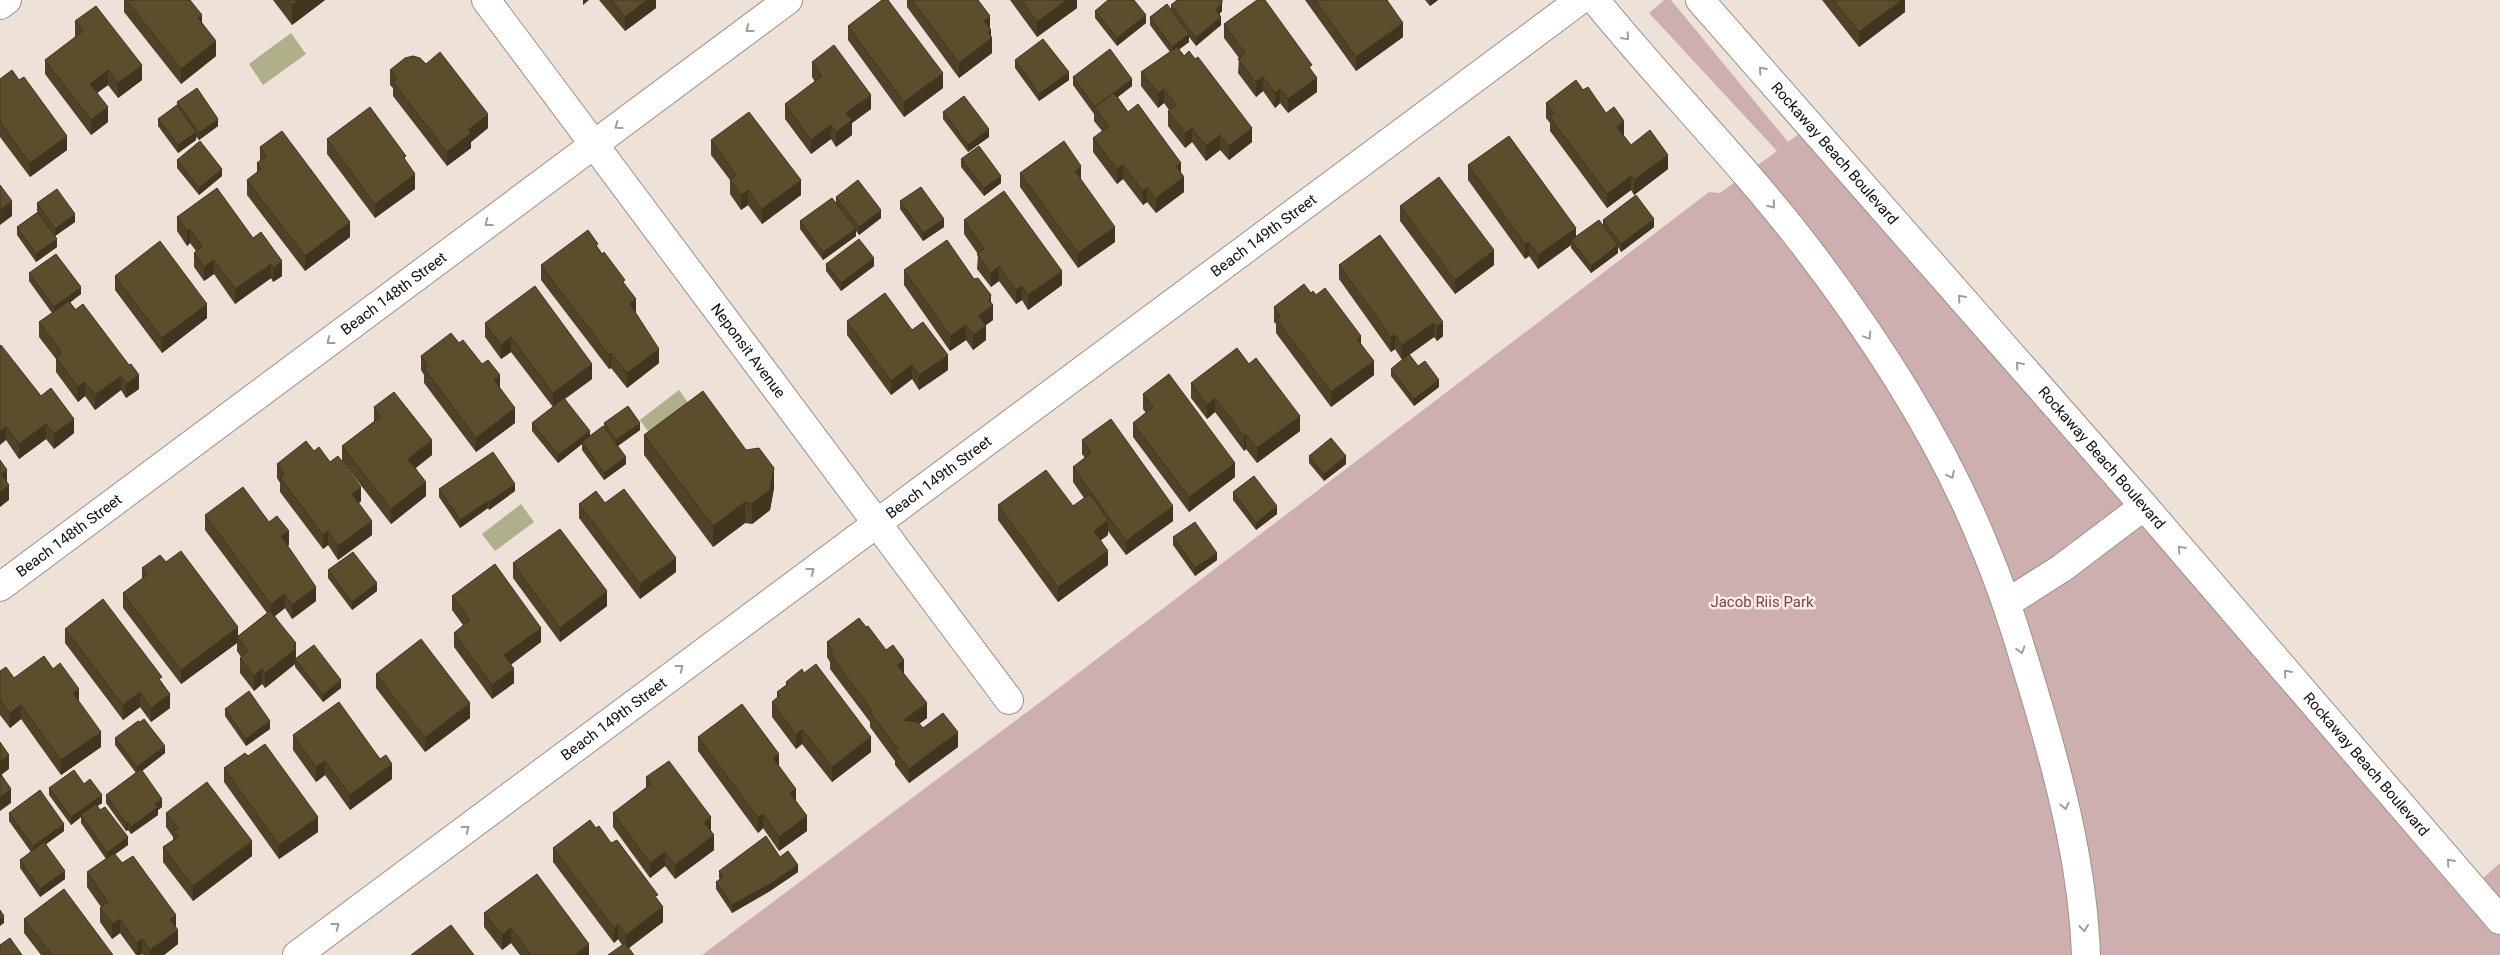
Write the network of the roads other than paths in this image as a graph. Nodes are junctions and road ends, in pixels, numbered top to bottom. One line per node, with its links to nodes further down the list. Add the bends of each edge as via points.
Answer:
1 (6, 0): 7 (street)
2 (486, 0): 8 (street, Neponsit Avenue)
3 (788, 0): 8 (street, Beach 148th Street, one-way to 8)
4 (1580, 0): 10 (street, Beach 149th Street)
5 (1595, 0): 12 (street, one-way to 12, via 1771,203 1880,353 1940,452)
6 (1700, 0): 9 (street, Rockaway Beach Boulevard, one-way to 6)
7 (0, 5)
8 (594, 144): 10 (street, Neponsit Avenue); 11 (street, Beach 148th Street, one-way to 11)
9 (2144, 506): 12 (street, via 2062,568); 14 (street, Rockaway Beach Boulevard, one-way to 9)
10 (876, 522): 13 (street, Neponsit Avenue); 15 (street, Beach 149th Street, one-way to 10)
11 (0, 587)
12 (2007, 603): 16 (street, one-way to 16, via 2062,794 2074,848)
13 (1009, 700)
14 (2500, 920)
15 (297, 955)
16 (2086, 955)

